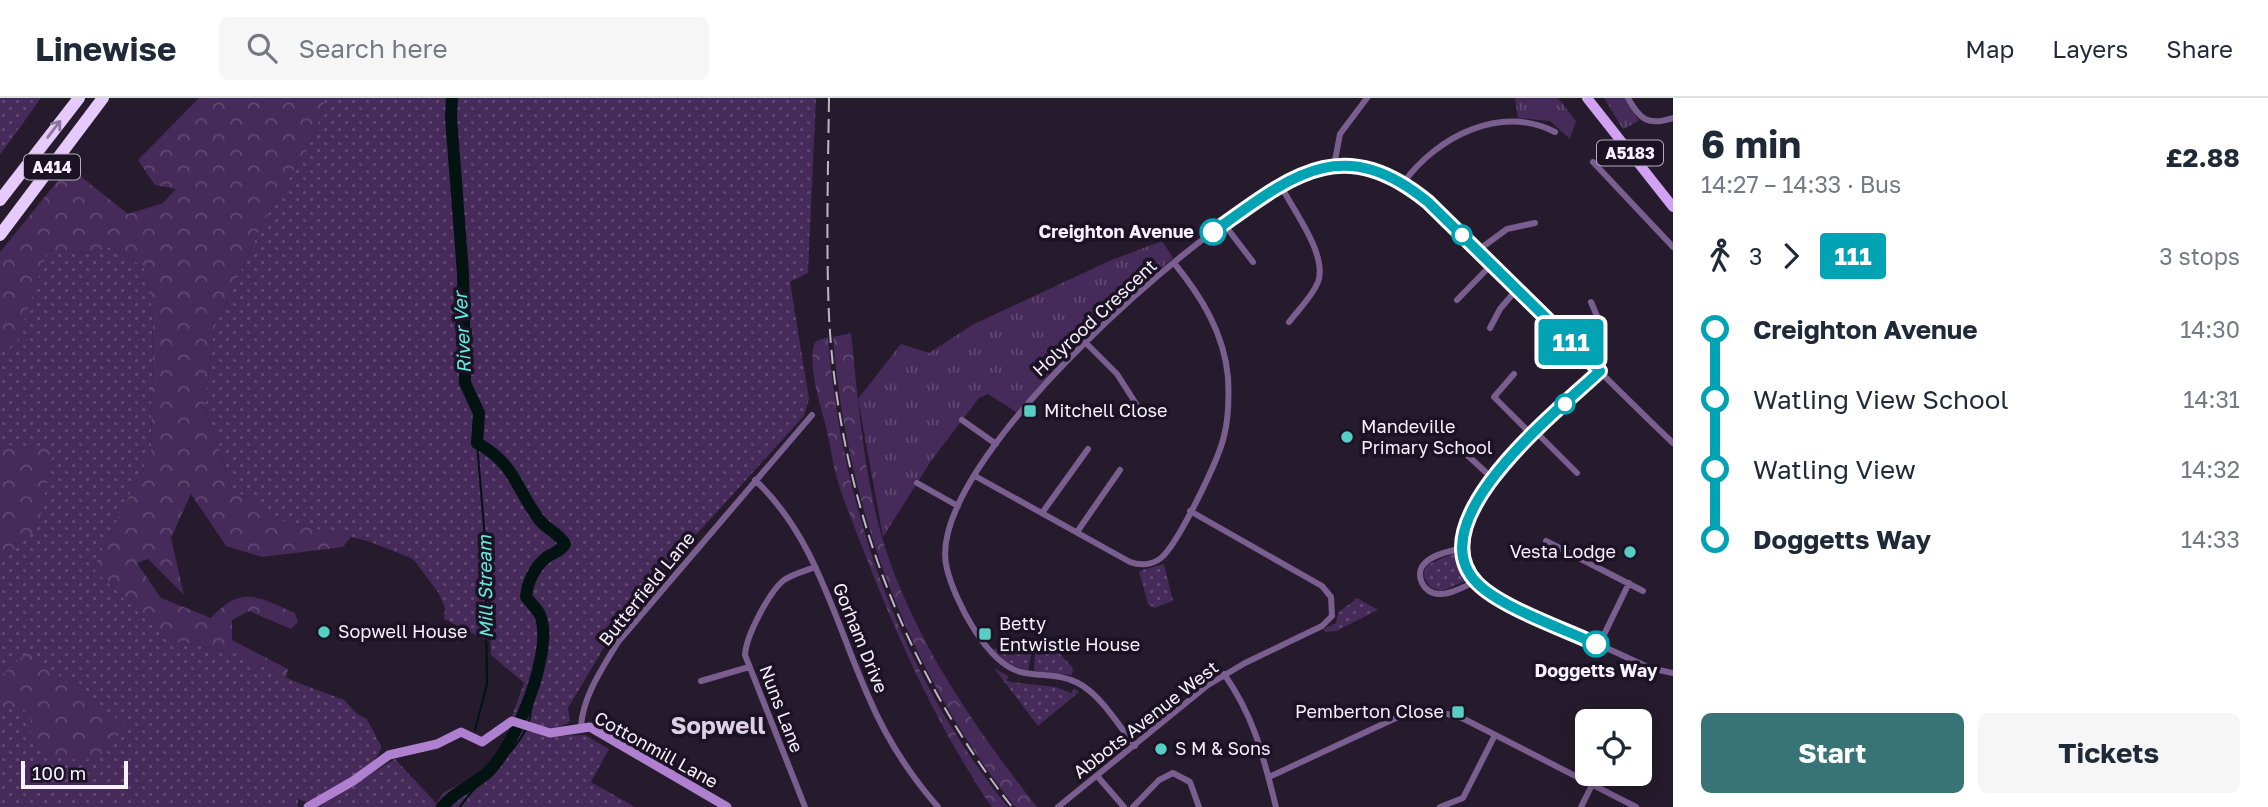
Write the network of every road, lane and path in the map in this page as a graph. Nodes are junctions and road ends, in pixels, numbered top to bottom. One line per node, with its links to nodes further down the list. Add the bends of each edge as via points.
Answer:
1 (79, 98): 12 (highway, A414, one-way to 1)
2 (103, 98): 16 (highway, A414)
3 (1367, 98): 9 (street, via 1340,134)
4 (1587, 98): 13 (main road, A5183)
5 (1628, 98): 6 (street, via 1644,121)
6 (1673, 118)
7 (1555, 132): 10 (street, via 1520,122 1474,128 1424,159)
8 (1593, 162): 17 (street)
9 (1334, 166): 10 (street, Holyrood Crescent, via 1373,169); 11 (street, Holyrood Crescent)
10 (1404, 182): 18 (street)
11 (1280, 186): 15 (street, Holyrood Crescent); 25 (street, via 1320,266 1314,290)
12 (0, 200)
13 (1673, 206)
14 (1535, 223): 18 (street, via 1507,229)
15 (1224, 224): 19 (street); 20 (street, Holyrood Crescent)
16 (0, 235)
17 (1673, 247)
18 (1477, 251): 21 (street)
19 (1253, 262)
20 (1174, 263): 27 (street, Holyrood Crescent); 46 (street, via 1212,318 1228,374 1225,435 1212,473)
21 (1491, 265): 22 (street); 23 (street)
22 (1517, 289): 26 (street); 28 (street)
23 (1457, 300)
24 (1591, 302): 28 (street, via 1601,317)
25 (1289, 322)
26 (1490, 328)
27 (1085, 342): 31 (street, via 1116,374); 36 (street, Holyrood Crescent)
28 (1571, 342): 29 (street)
29 (1600, 371): 34 (street); 35 (street)
30 (1514, 374): 34 (street, via 1494,397)
31 (1142, 413)
32 (812, 415): 43 (street, Butterfield Lane)
33 (962, 419): 36 (street)
34 (1534, 433): 40 (street); 42 (street)
35 (1673, 443)
36 (996, 444): 41 (street, Holyrood Crescent)
37 (1088, 449): 47 (street)
38 (1466, 454): 42 (street)
39 (1120, 470): 48 (street)
40 (1577, 472)
41 (975, 476): 45 (street, Holyrood Crescent); 47 (street)
42 (1491, 477): 50 (street, via 1465,529)
43 (755, 480): 51 (street, Gorham Drive, via 791,521); 60 (street, Butterfield Lane, via 618,642 598,674)
44 (917, 483): 45 (street)
45 (958, 506): 62 (street, Holyrood Crescent, via 944,558 949,578 983,643 1008,668 1080,684)
46 (1189, 511): 48 (street, via 1167,551 1151,563 1130,562); 58 (street, Abbots Avenue West, via 1322,586 1333,604 1329,621)
47 (1042, 513): 48 (street)
48 (1077, 532)
49 (1546, 541): 53 (street)
50 (1462, 548): 52 (street); 52 (street, via 1426,561 1421,581 1440,594)
51 (816, 567): 56 (street, Nuns Lane, via 777,588 748,638); 71 (street, Gorham Drive, via 870,700 909,770)
52 (1475, 582): 55 (street, via 1492,595)
53 (1629, 583): 54 (street); 55 (street)
54 (1643, 590)
55 (1599, 645): 57 (street)
56 (749, 667): 59 (street); 70 (street, Nuns Lane)
57 (1673, 673)
58 (1224, 674): 62 (street, Abbots Avenue West); 65 (street, via 1249,714)
59 (701, 681)
60 (581, 726): 68 (street, Cottonmill Lane, via 550,733 506,724 486,741 459,732 438,744 397,751); 69 (street, Cottonmill Lane)
61 (1495, 735): 63 (street); 65 (street, via 1453,714 1416,712); 77 (street, via 1462,798)
62 (1135, 746): 64 (street, Abbots Avenue West)
63 (1575, 776)
64 (1098, 777): 72 (street, Abbots Avenue West); 73 (street)
65 (1269, 777): 76 (street)
66 (1592, 786): 78 (street)
67 (1594, 786): 79 (street)
68 (308, 807)
69 (727, 807)
70 (805, 807)
71 (938, 807)
72 (1058, 807)
73 (1124, 807)
74 (1132, 807): 75 (street, via 1159,780 1173,773 1190,782)
75 (1199, 807)
76 (1276, 807)
77 (1440, 807)
78 (1581, 807)
79 (1636, 807)

